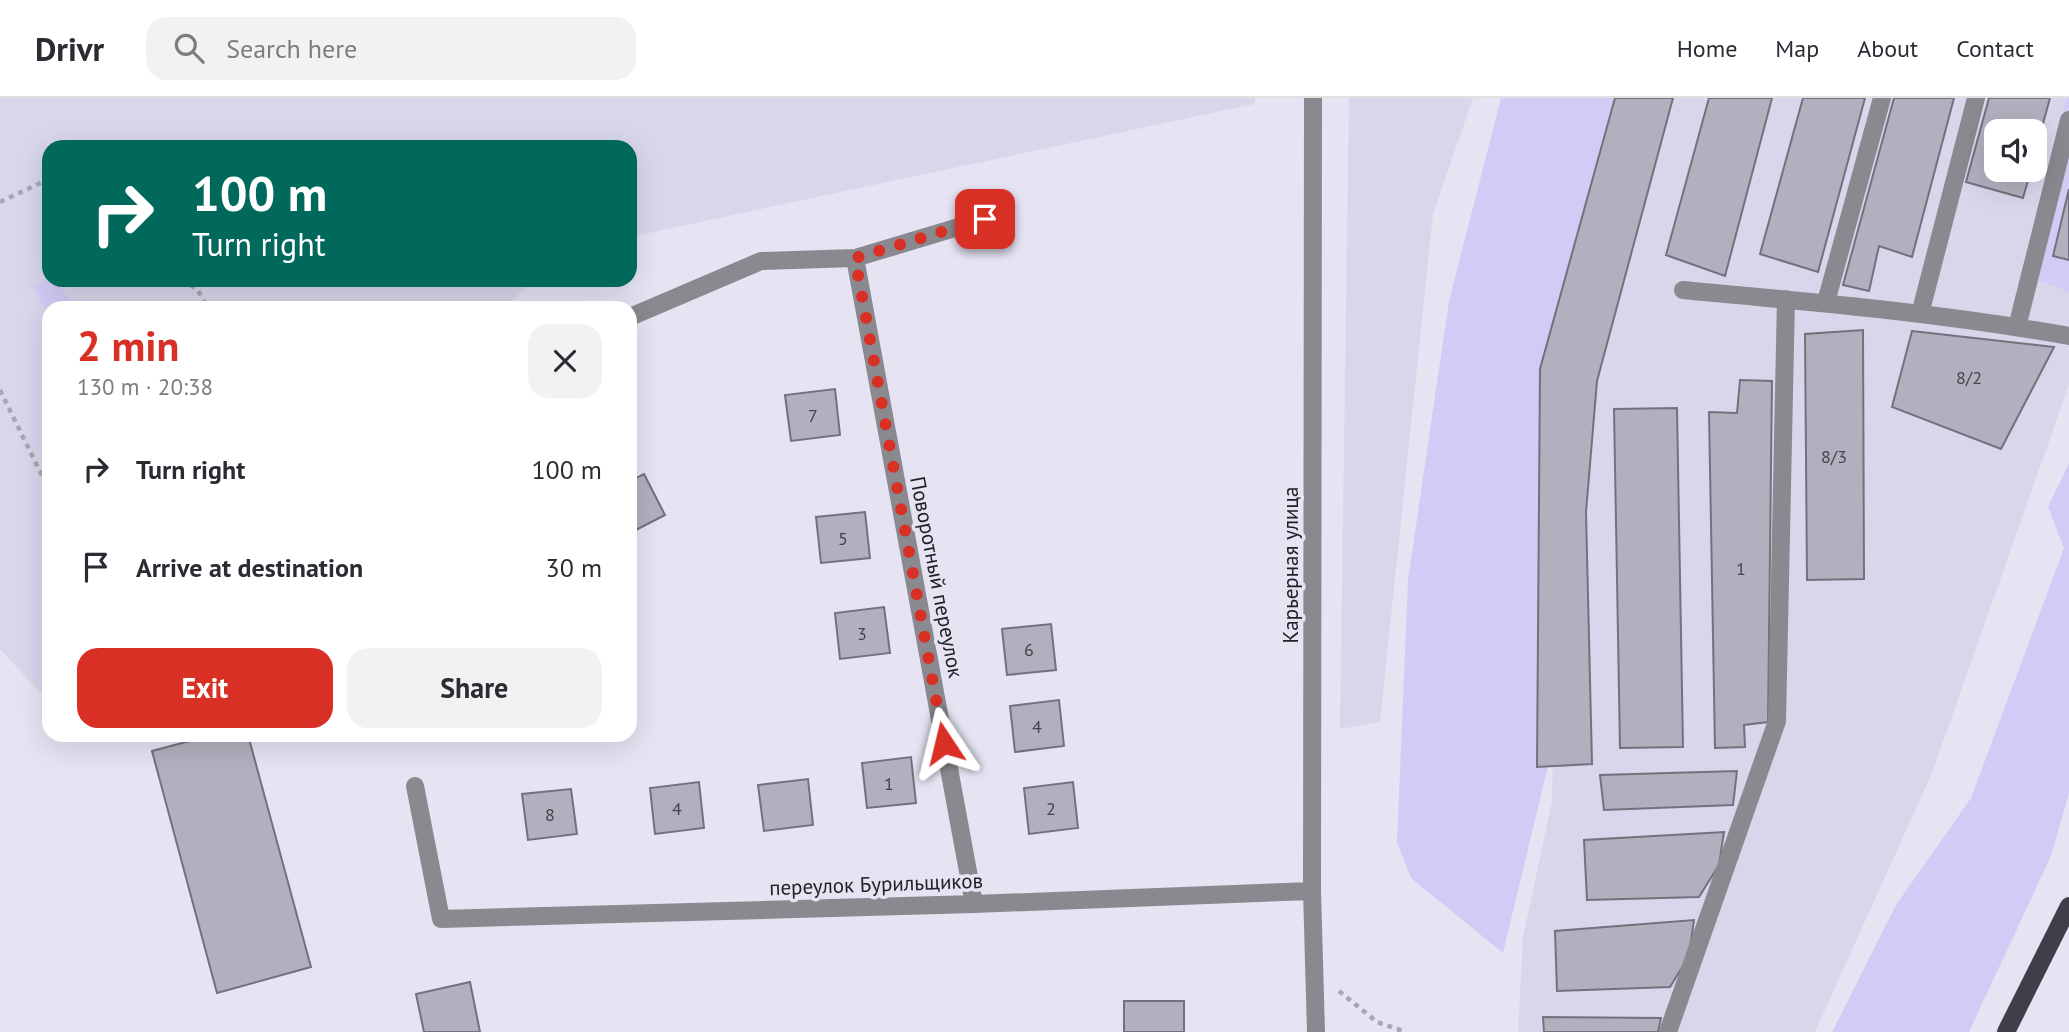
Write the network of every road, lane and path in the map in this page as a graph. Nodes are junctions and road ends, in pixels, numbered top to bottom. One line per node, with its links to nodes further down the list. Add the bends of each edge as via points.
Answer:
1 (1313, 98): 21 (street, Карьерная улица)
2 (1882, 98): 13 (street)
3 (1976, 98): 15 (street)
4 (2069, 120): 16 (street)
5 (42, 182): 6 (path)
6 (0, 202)
7 (985, 219): 8 (street)
8 (855, 258): 14 (street, via 761,261); 22 (street, Поворотный переулок)
9 (194, 287): 12 (path)
10 (1683, 290): 11 (street)
11 (1786, 299): 13 (street); 27 (street, via 1777,721)
12 (204, 301)
13 (1826, 302): 15 (street)
14 (637, 314)
15 (1920, 314): 16 (street)
16 (2017, 327): 17 (street)
17 (2069, 336)
18 (0, 390): 19 (path)
19 (42, 476)
20 (415, 786): 22 (street, переулок Бурильщиков, via 441,919)
21 (1312, 891): 22 (street, переулок Бурильщиков); 24 (street, Карьерная улица)
22 (974, 904)
23 (2069, 906): 28 (main road)
24 (1314, 970): 25 (street, Карьерная улица); 26 (path, via 1377,1022)
25 (1316, 1032)
26 (1406, 1032)
27 (1668, 1032)
28 (2006, 1032)

